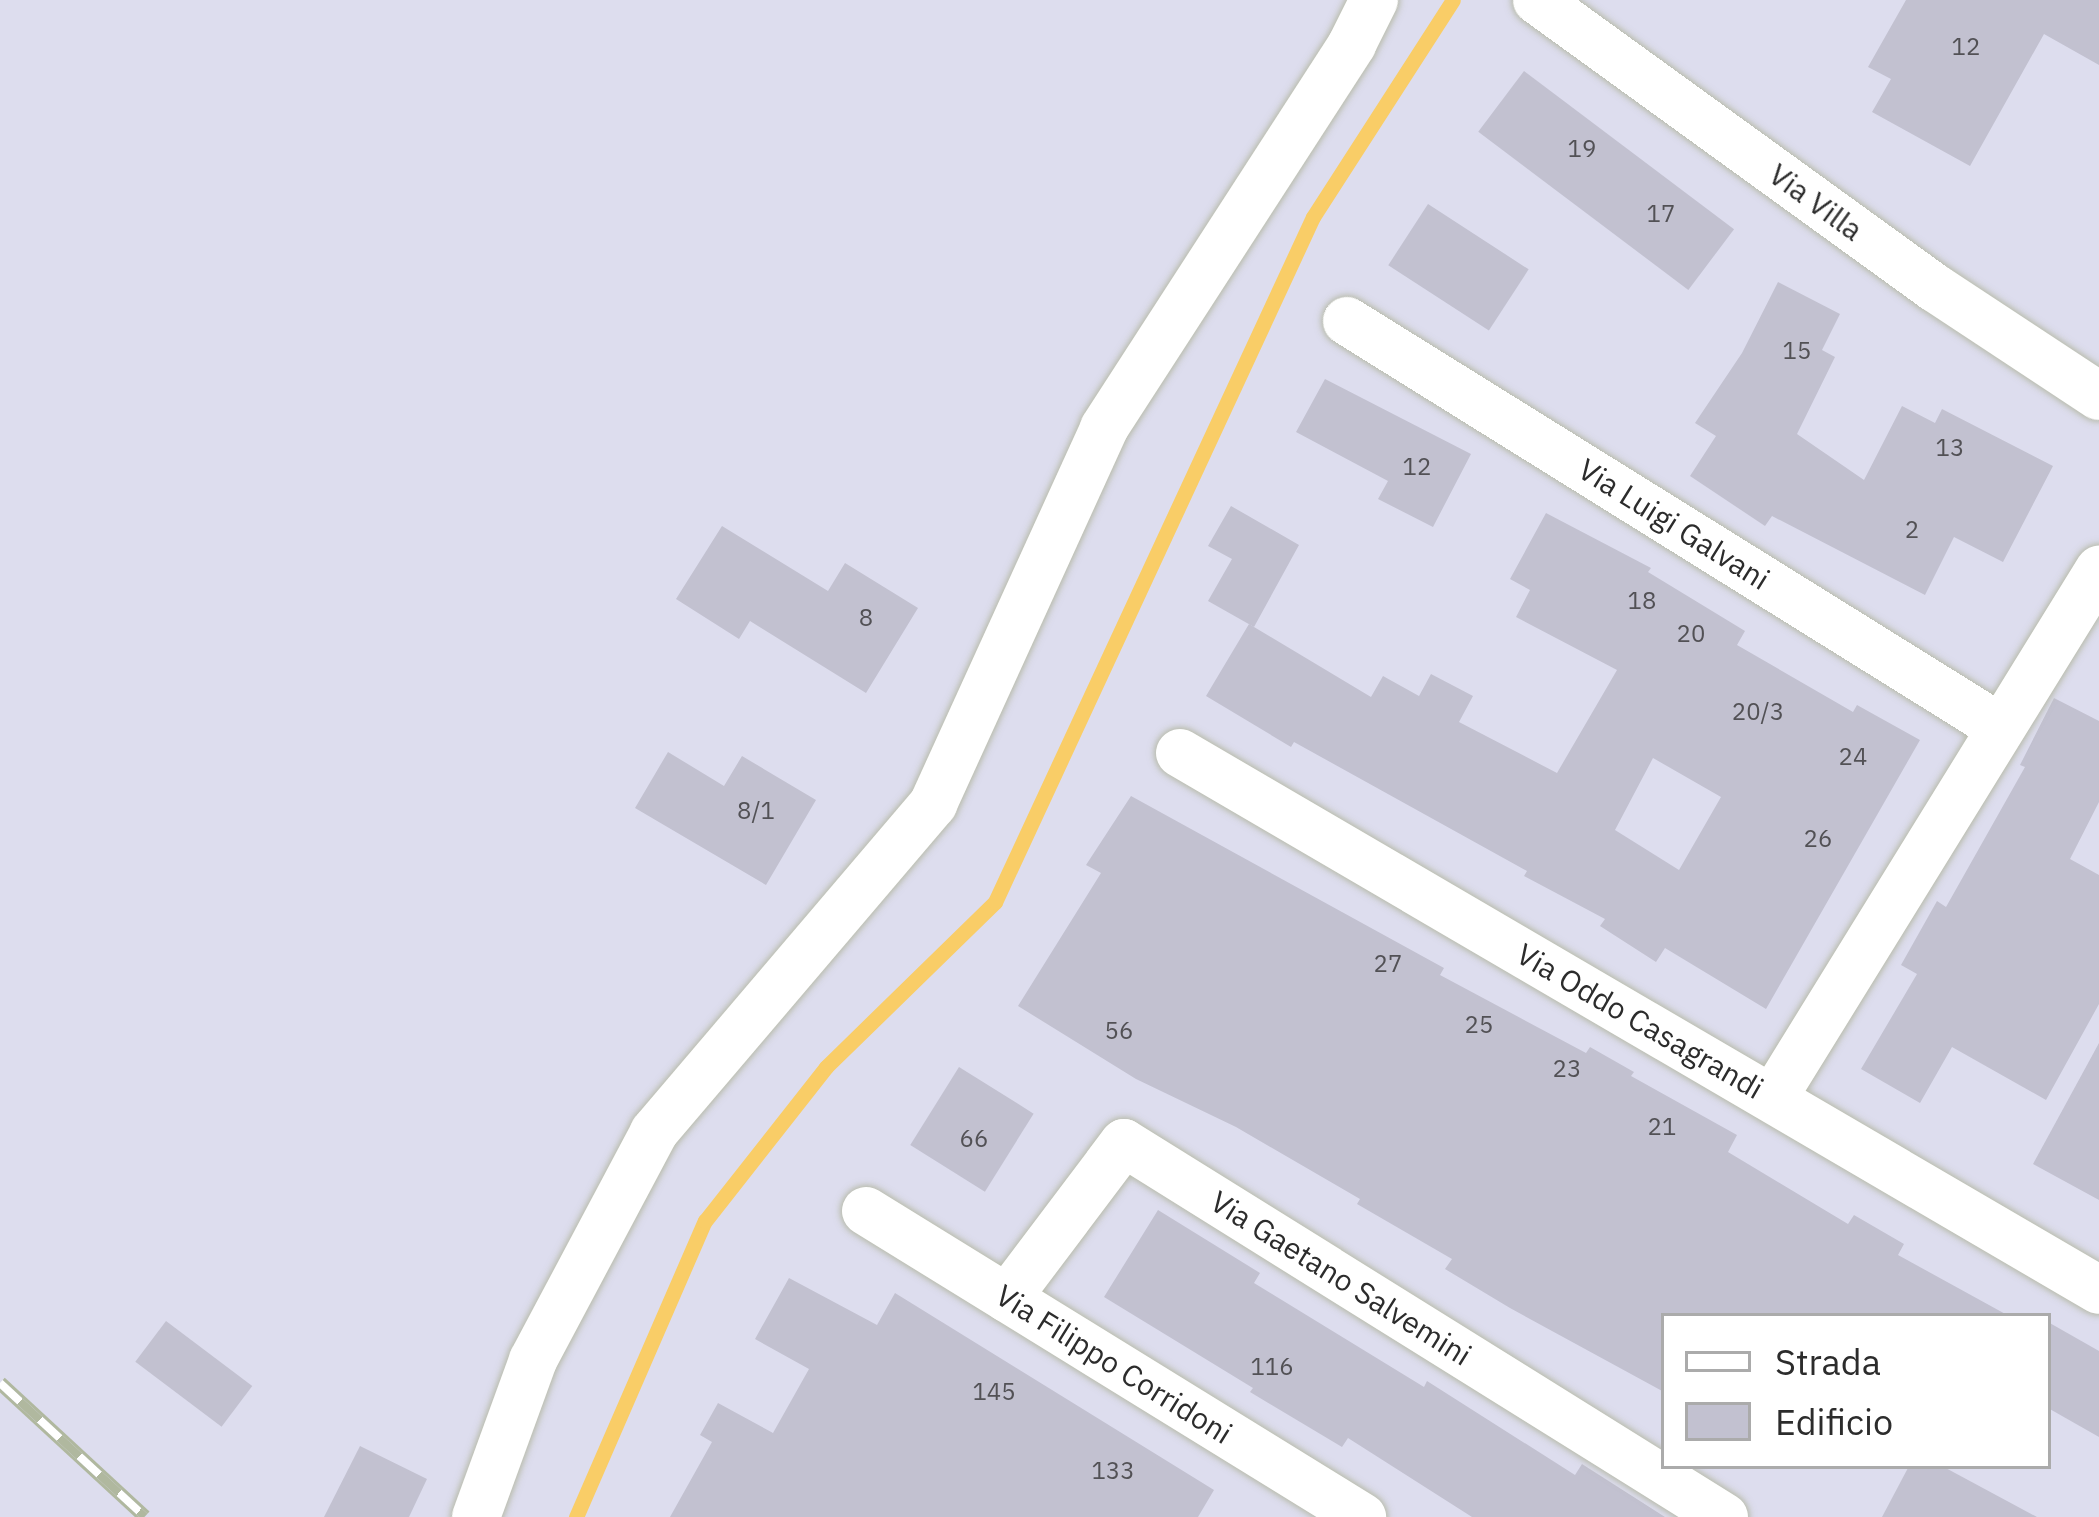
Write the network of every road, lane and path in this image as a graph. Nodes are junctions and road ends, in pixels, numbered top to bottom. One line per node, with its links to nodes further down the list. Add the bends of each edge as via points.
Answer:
1 (1374, 0): 12 (street, via 1103,428 933,805 654,1132 533,1360)
2 (1537, 0): 4 (street, Via Villa, via 1935,288)
3 (1347, 321): 6 (street, Via Luigi Galvani)
4 (2099, 396)
5 (2099, 570): 6 (street)
6 (2001, 728): 8 (street)
7 (1180, 753): 8 (street, Via Oddo Casagrandi)
8 (1773, 1098): 10 (street, Via Oddo Casagrandi)
9 (866, 1211): 11 (street, Via Filippo Corridoni)
10 (2099, 1290)
11 (1007, 1298): 13 (street, Via Filippo Corridoni); 14 (street, Via Gaetano Salvemini, via 1124,1143)
12 (476, 1517)
13 (1362, 1517)
14 (1724, 1517)

